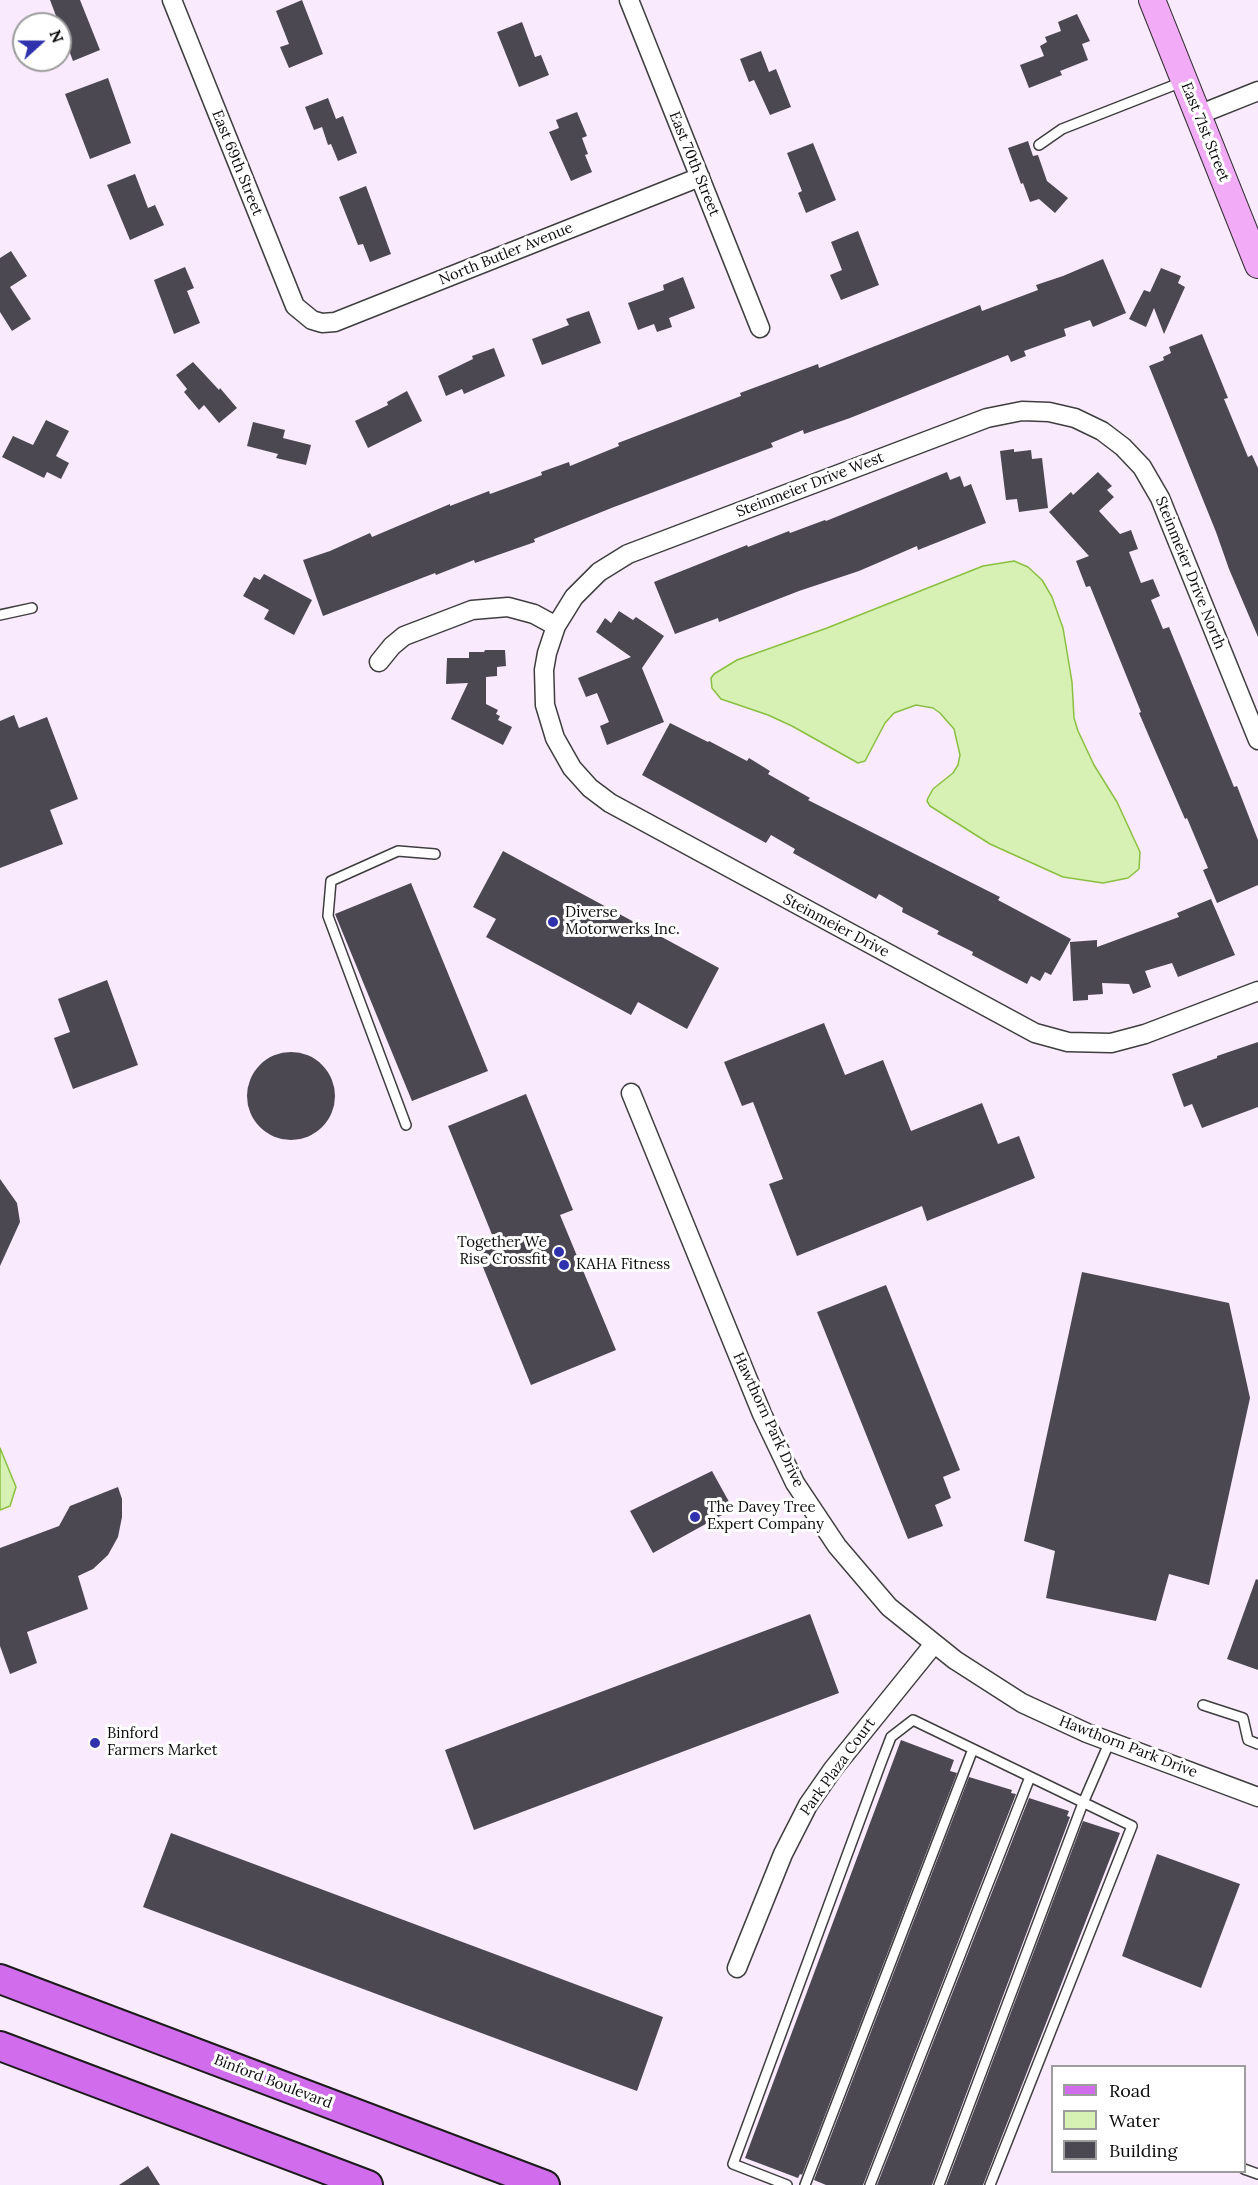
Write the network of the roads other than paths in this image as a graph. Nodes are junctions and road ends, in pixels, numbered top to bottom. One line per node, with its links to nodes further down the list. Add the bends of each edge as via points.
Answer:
1 (172, 0): 10 (street, East 69th Street, via 295,306)
2 (629, 0): 8 (street, East 70th Street)
3 (1152, 0): 4 (main road, East 71st Street)
4 (1184, 81): 6 (main road, East 71st Street); 7 (lane, via 1062,129)
5 (1258, 91): 6 (street)
6 (1198, 115): 9 (main road, East 71st Street)
7 (1039, 145)
8 (700, 177): 10 (street, North Butler Avenue, via 335,322); 11 (street, East 70th Street)
9 (1258, 265)
10 (312, 320)
11 (760, 328)
12 (1093, 427): 15 (street, Steinmeier Drive West, via 1067,416 1040,412 1005,413 979,420 628,554 585,584); 17 (street, Steinmeier Drive North, via 1137,460 1160,498)
13 (32, 608): 14 (lane)
14 (0, 615)
15 (556, 626): 16 (street, via 534,614 508,607 471,610 404,636); 19 (street, Steinmeier Drive, via 544,670 545,705 555,738 572,768 590,788 610,803 1028,1029 1068,1042 1111,1043)
16 (379, 662)
17 (1258, 740)
18 (435, 854): 21 (lane, via 398,851 331,881 331,927)
19 (1258, 991)
20 (631, 1093): 22 (street, Hawthorn Park Drive, via 762,1414 795,1483 849,1561 889,1607)
21 (406, 1125)
22 (933, 1644): 24 (street, Hawthorn Park Drive, via 1022,1703); 30 (street, Park Plaza Court, via 808,1805 783,1854)
23 (1203, 1705): 25 (lane, via 1243,1718 1248,1740)
24 (1110, 1741): 28 (street, Hawthorn Park Drive); 29 (lane)
25 (1258, 1744)
26 (973, 1749): 27 (lane); 35 (lane, via 913,1720 891,1737 733,2164); 36 (lane)
27 (1030, 1777): 29 (lane); 37 (lane)
28 (1258, 1797)
29 (1083, 1803): 38 (lane); 39 (lane, via 1132,1826)
30 (737, 1968)
31 (0, 1979): 34 (main road, Binford Boulevard)
32 (0, 2046): 33 (main road)
33 (368, 2185)
34 (545, 2185)
35 (787, 2185)
36 (805, 2185)
37 (870, 2185)
38 (939, 2185)
39 (990, 2185)

